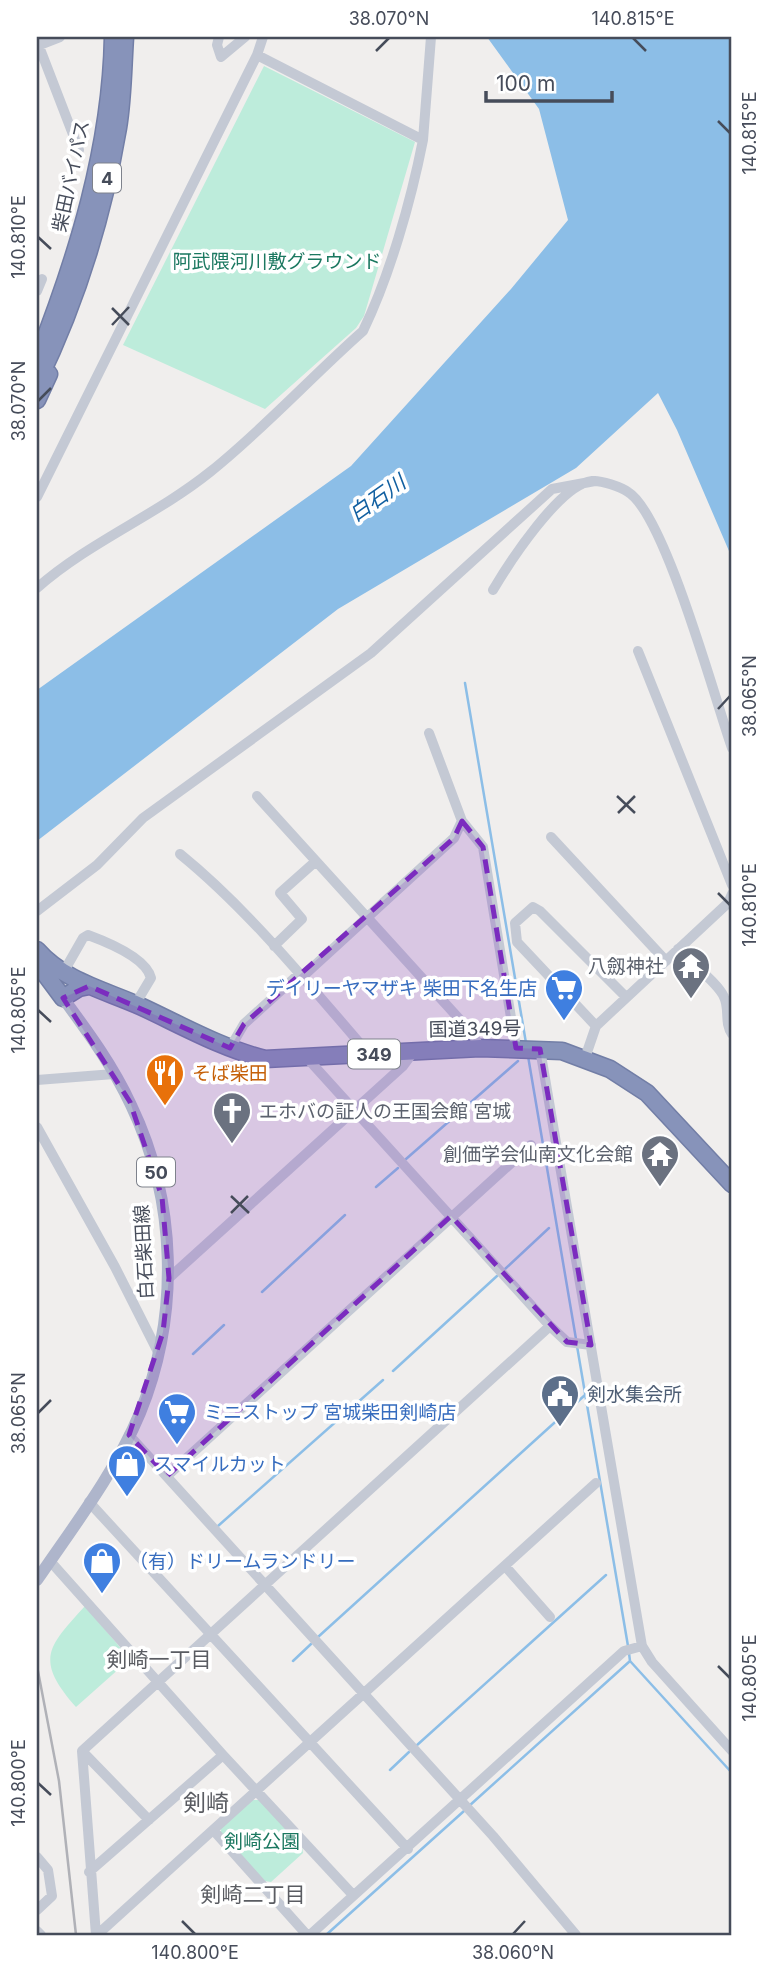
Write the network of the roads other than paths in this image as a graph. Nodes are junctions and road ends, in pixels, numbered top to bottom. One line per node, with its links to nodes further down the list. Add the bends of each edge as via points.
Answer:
1 (60, 37): 8 (street)
2 (114, 37): 12 (highway, 柴田バイパス / 4, via 104,126)
3 (125, 37): 15 (highway, 柴田バイパス / 4, via 118,126 95,229)
4 (219, 37): 5 (street, via 221,57)
5 (245, 37)
6 (263, 37): 9 (street)
7 (431, 37): 10 (street)
8 (37, 44): 11 (street)
9 (257, 55): 10 (street); 21 (street)
10 (423, 140): 22 (street, via 414,185 363,331 210,472 90,547)
11 (79, 150)
12 (76, 252): 16 (highway, via 62,271); 17 (highway, 柴田バイパス / 4)
13 (42, 279): 14 (street)
14 (37, 291)
15 (67, 314): 18 (highway, 柴田バイパス / 4); 19 (highway)
16 (37, 331)
17 (37, 359)
18 (37, 383)
19 (37, 400)
20 (595, 481): 23 (street, via 583,483 556,504); 26 (street, via 629,492 647,514 663,547); 34 (street, via 552,489 371,653 143,818 97,865)
21 (37, 497)
22 (37, 588)
23 (493, 590)
24 (638, 651): 32 (street)
25 (429, 733): 28 (street)
26 (732, 748)
27 (257, 796): 31 (street)
28 (462, 821): 35 (street, via 454,838); 51 (street, via 483,848)
29 (551, 836): 39 (street)
30 (180, 854): 36 (street)
31 (316, 861): 35 (street); 36 (street, via 280,893 302,919)
32 (732, 885)
33 (732, 894): 37 (street)
34 (37, 911)
35 (367, 919): 42 (street); 50 (street, via 472,1033)
36 (274, 946): 42 (street)
37 (678, 949): 39 (street); 48 (street, via 725,998)
38 (37, 950): 41 (highway, 349)
39 (666, 961): 45 (street)
40 (37, 963): 44 (highway)
41 (64, 973): 43 (highway, 349); 46 (street, via 83,939 88,935 103,941 145,965 149,972 151,978)
42 (300, 976): 49 (street, via 244,1024); 53 (street)
43 (89, 986): 44 (highway); 46 (highway, 国道349号 / 349)
44 (63, 998): 56 (main road, 白石柴田線 / 50)
45 (626, 998): 47 (street); 47 (street, via 540,911 533,907 515,923 517,942)
46 (133, 1003): 49 (highway, 国道349号 / 349)
47 (596, 1026): 55 (street)
48 (732, 1034)
49 (230, 1048): 54 (highway, 国道349号 / 349, via 265,1059)
50 (480, 1048): 51 (highway, 国道349号 / 349); 52 (highway, 国道349号 / 349)
51 (528, 1048): 55 (highway, 国道349号 / 349); 65 (street)
52 (414, 1051): 53 (highway, 国道349号 / 349); 58 (street)
53 (369, 1054): 54 (highway, 国道349号 / 349)
54 (307, 1058): 58 (street)
55 (585, 1058): 61 (highway, 国道349号 / 349, via 647,1093)
56 (114, 1073): 57 (street); 63 (main road, 白石柴田線 / 50, via 138,1119 155,1170)
57 (37, 1080)
58 (352, 1110): 62 (street); 63 (street)
59 (37, 1127): 66 (street)
60 (531, 1144): 62 (street)
61 (732, 1184)
62 (452, 1216): 64 (street); 68 (street)
63 (169, 1278): 66 (main road, 白石柴田線 / 50)
64 (550, 1326): 65 (street, via 572,1343); 74 (street)
65 (590, 1346): 77 (street)
66 (159, 1354): 67 (main road, 白石柴田線 / 50)
67 (130, 1435): 68 (street); 70 (main road, 白石柴田線 / 50)
68 (167, 1476): 74 (street)
69 (596, 1483): 72 (street)
70 (89, 1502): 71 (main road, 白石柴田線 / 50); 76 (street)
71 (50, 1561): 73 (main road, 白石柴田線 / 50); 78 (street)
72 (505, 1566): 75 (street); 79 (street)
73 (37, 1580)
74 (265, 1587): 76 (street); 79 (street)
75 (550, 1617)
76 (212, 1634): 78 (street); 80 (street)
77 (640, 1648): 82 (street); 85 (street, via 624,1651)
78 (159, 1681): 81 (street); 83 (street)
79 (364, 1694): 80 (street); 85 (street)
80 (312, 1741): 84 (street); 88 (street)
81 (82, 1751): 86 (street); 90 (street)
82 (732, 1751)
83 (223, 1755): 84 (street); 86 (street)
84 (258, 1790): 87 (street); 91 (street)
85 (463, 1805): 88 (street); 97 (street)
86 (149, 1820): 90 (street)
87 (214, 1831): 95 (street); 96 (street)
88 (408, 1849): 91 (street)
89 (37, 1857): 92 (street, via 48,1870 52,1896)
90 (89, 1872): 95 (street)
91 (354, 1895): 96 (street)
92 (37, 1910)
93 (37, 1931): 94 (street)
94 (41, 1935)
95 (97, 1935)
96 (309, 1935)
97 (576, 1935)

